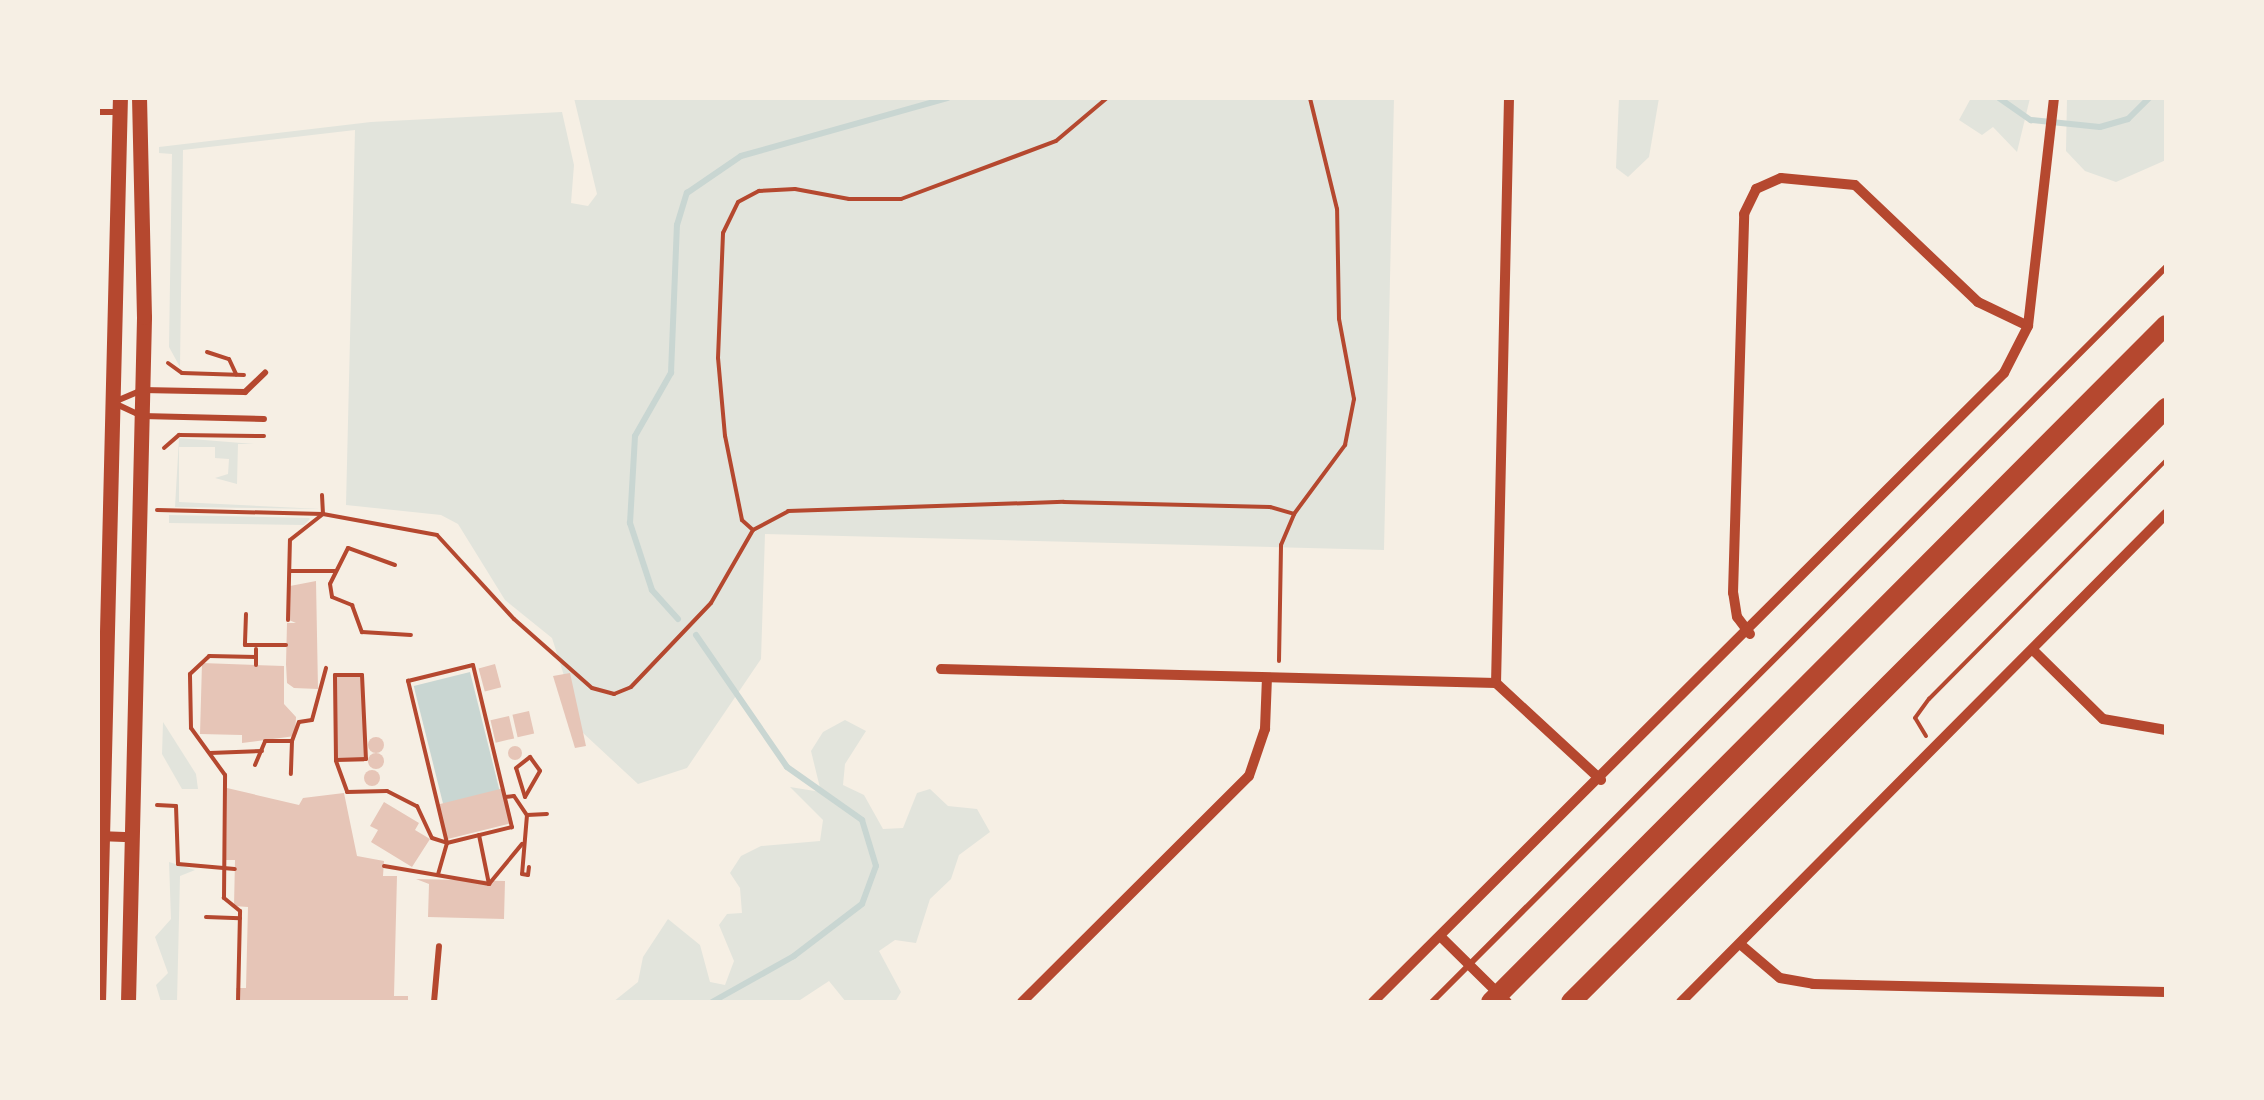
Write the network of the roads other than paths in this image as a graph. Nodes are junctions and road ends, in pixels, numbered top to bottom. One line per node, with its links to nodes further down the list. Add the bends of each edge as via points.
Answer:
1 (138, 98): 10 (main road)
2 (1509, 98): 20 (street)
3 (2054, 98): 8 (street)
4 (120, 105): 5 (lane); 11 (main road)
5 (98, 112)
6 (2166, 267): 34 (lane)
7 (2166, 325): 35 (highway)
8 (2028, 326): 16 (street, via 1993,387); 16 (street, via 1978,302 1856,185 1781,178 1756,189 1744,214 1733,593 1737,617)
9 (266, 373): 10 (lane, via 245,392)
10 (142, 390): 11 (lane); 13 (main road)
11 (112, 402): 13 (lane); 23 (main road)
12 (2166, 408): 37 (highway)
13 (142, 416): 14 (lane); 24 (main road)
14 (264, 419)
15 (2166, 514): 17 (street)
16 (1750, 634): 22 (street)
17 (2034, 651): 21 (street, via 2103,719); 26 (street)
18 (940, 669): 19 (street)
19 (1272, 678): 20 (street); 32 (street, via 1249,776)
20 (1496, 683): 22 (street)
21 (2166, 730)
22 (1601, 780): 25 (street)
23 (100, 836): 24 (street); 29 (main road)
24 (132, 837): 30 (main road)
25 (1440, 936): 33 (street); 36 (street)
26 (1740, 944): 28 (street, via 1780,978 1813,984); 38 (street)
27 (439, 946): 31 (lane)
28 (2166, 992)
29 (98, 1002)
30 (128, 1002)
31 (434, 1002)
32 (1022, 1002)
33 (1373, 1002)
34 (1432, 1002)
35 (1491, 1002)
36 (1508, 1002)
37 (1570, 1002)
38 (1681, 1002)

